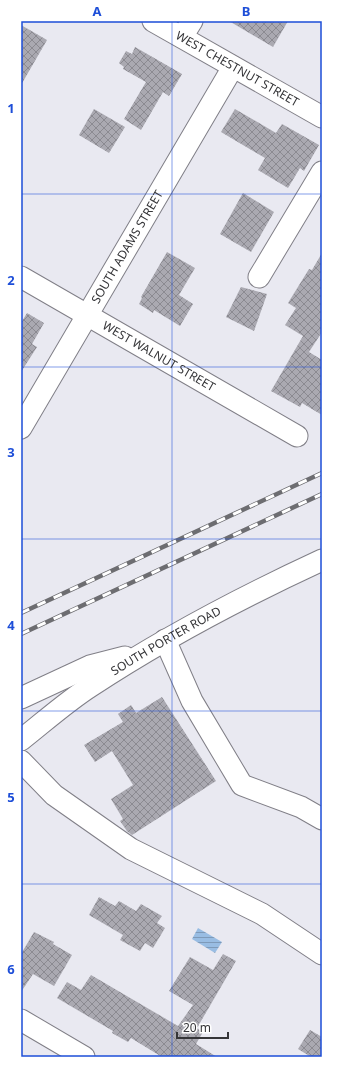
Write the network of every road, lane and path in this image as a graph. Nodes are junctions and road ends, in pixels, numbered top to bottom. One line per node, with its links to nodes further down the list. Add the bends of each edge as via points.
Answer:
1 (153, 21): 2 (street, WEST CHESTNUT STREET)
2 (187, 29): 3 (street, WEST CHESTNUT STREET)
3 (233, 67): 4 (street, WEST CHESTNUT STREET); 8 (street, SOUTH ADAMS STREET)
4 (322, 117)
5 (322, 172): 7 (street)
6 (21, 277): 8 (street, WEST WALNUT STREET)
7 (259, 277)
8 (87, 315): 9 (street, SOUTH ADAMS STREET); 10 (street, WEST WALNUT STREET)
9 (21, 428)
10 (297, 436)
11 (322, 560): 12 (street, SOUTH PORTER ROAD, via 239,600)
12 (165, 640): 13 (street, SOUTH PORTER ROAD); 17 (street, via 192,701 242,785 301,807)
13 (143, 653): 14 (street, via 90,666); 15 (street, SOUTH PORTER ROAD, via 89,687)
14 (21, 698)
15 (21, 740)
16 (21, 761): 18 (street, via 54,795 132,849 262,914)
17 (322, 819)
18 (322, 954)
19 (21, 1020): 20 (street)
20 (84, 1057)

